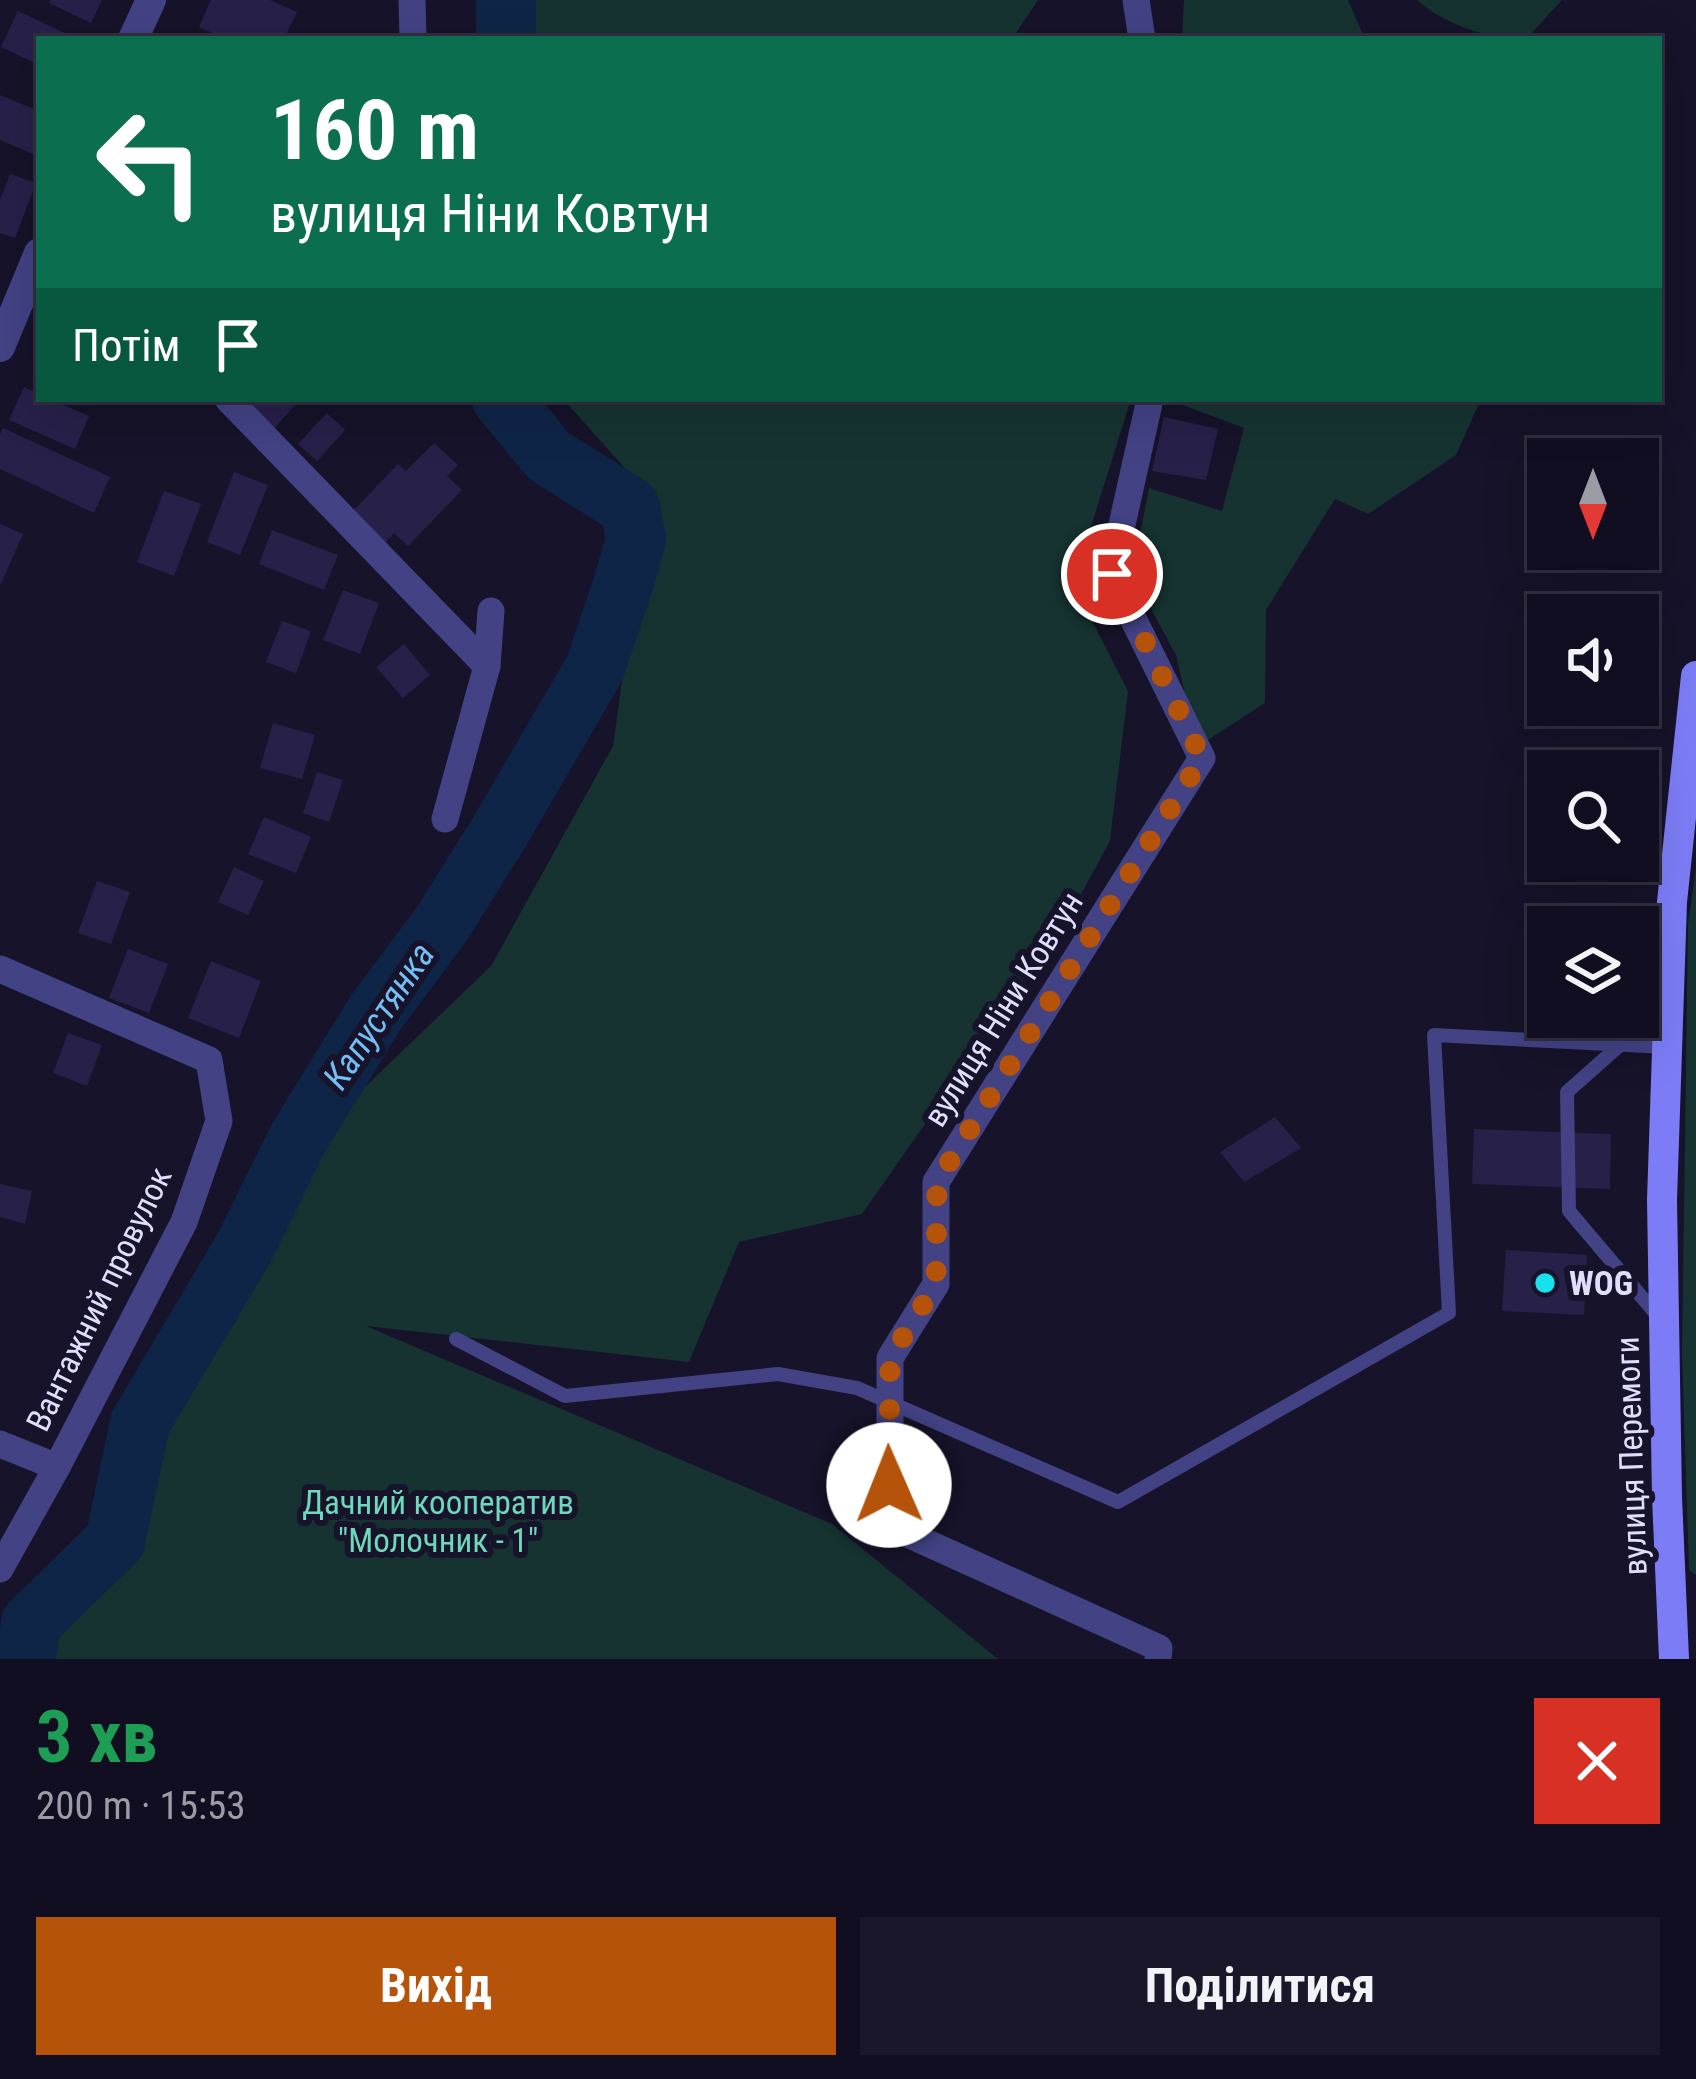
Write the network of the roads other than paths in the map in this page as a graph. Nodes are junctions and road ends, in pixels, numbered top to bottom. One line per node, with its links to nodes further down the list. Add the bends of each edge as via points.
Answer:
1 (151, 0): 4 (street)
2 (412, 0): 5 (street)
3 (1136, 0): 6 (street)
4 (134, 36)
5 (413, 36)
6 (1142, 36)
7 (36, 260): 8 (street)
8 (0, 347)
9 (231, 402): 12 (street)
10 (1149, 402): 21 (street, вулиця Ніни Ковтун, via 1112,574 1202,758 937,1182 936,1284 890,1358)
11 (491, 611): 12 (street)
12 (487, 666): 14 (street)
13 (1696, 676): 16 (main road, вулиця Перемоги)
14 (445, 819)
15 (0, 969): 23 (street, Вантажний провулок, via 208,1060 219,1121 184,1222)
16 (1669, 1001): 17 (lane); 18 (main road, вулиця Перемоги)
17 (1621, 1044): 18 (lane); 19 (lane, via 1567,1092 1569,1211); 21 (lane, via 1434,1035 1449,1313 1118,1502)
18 (1667, 1047): 19 (main road, вулиця Перемоги)
19 (1664, 1323): 25 (main road, вулиця Перемоги, via 1666,1498)
20 (456, 1339): 21 (lane, via 565,1396 778,1374 857,1388)
21 (888, 1403): 26 (street, вулиця Ніни Ковтун, via 890,1526 1159,1648)
22 (0, 1444): 23 (street)
23 (57, 1467): 24 (street, Вантажний провулок)
24 (0, 1569)
25 (1684, 1622): 27 (main road, вулиця Перемоги)
26 (1158, 1659)
27 (1674, 1659)

